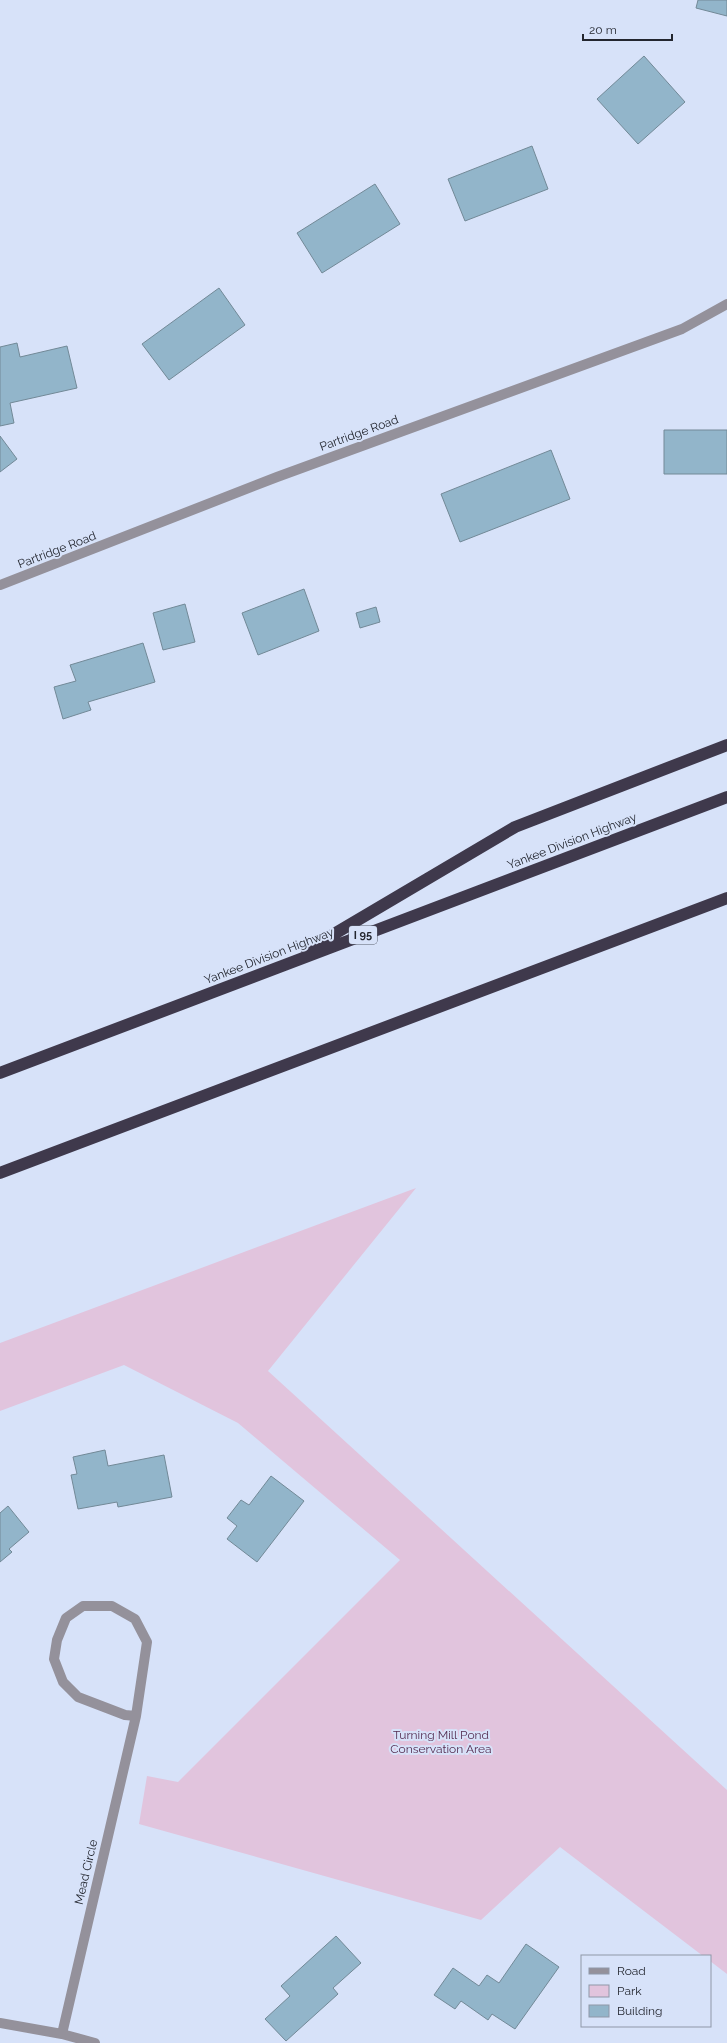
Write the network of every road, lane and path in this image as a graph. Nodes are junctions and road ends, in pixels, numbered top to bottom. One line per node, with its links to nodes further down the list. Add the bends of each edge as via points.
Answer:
1 (727, 304): 2 (street, Partridge Road, via 682,329 277,477)
2 (0, 585)
3 (727, 745): 6 (highway, via 515,827)
4 (727, 797): 6 (highway, Yankee Division Highway / I 95)
5 (727, 898): 8 (highway)
6 (278, 967): 7 (highway, Yankee Division Highway / I 95)
7 (0, 1073)
8 (0, 1173)
9 (136, 1716): 9 (street, Mead Circle, via 125,1715 78,1697 63,1682 54,1659 57,1640 66,1618 83,1606 112,1606 135,1619 147,1642); 11 (street, Mead Circle)
10 (0, 2023): 11 (street)
11 (62, 2034): 12 (street)
12 (95, 2043)

